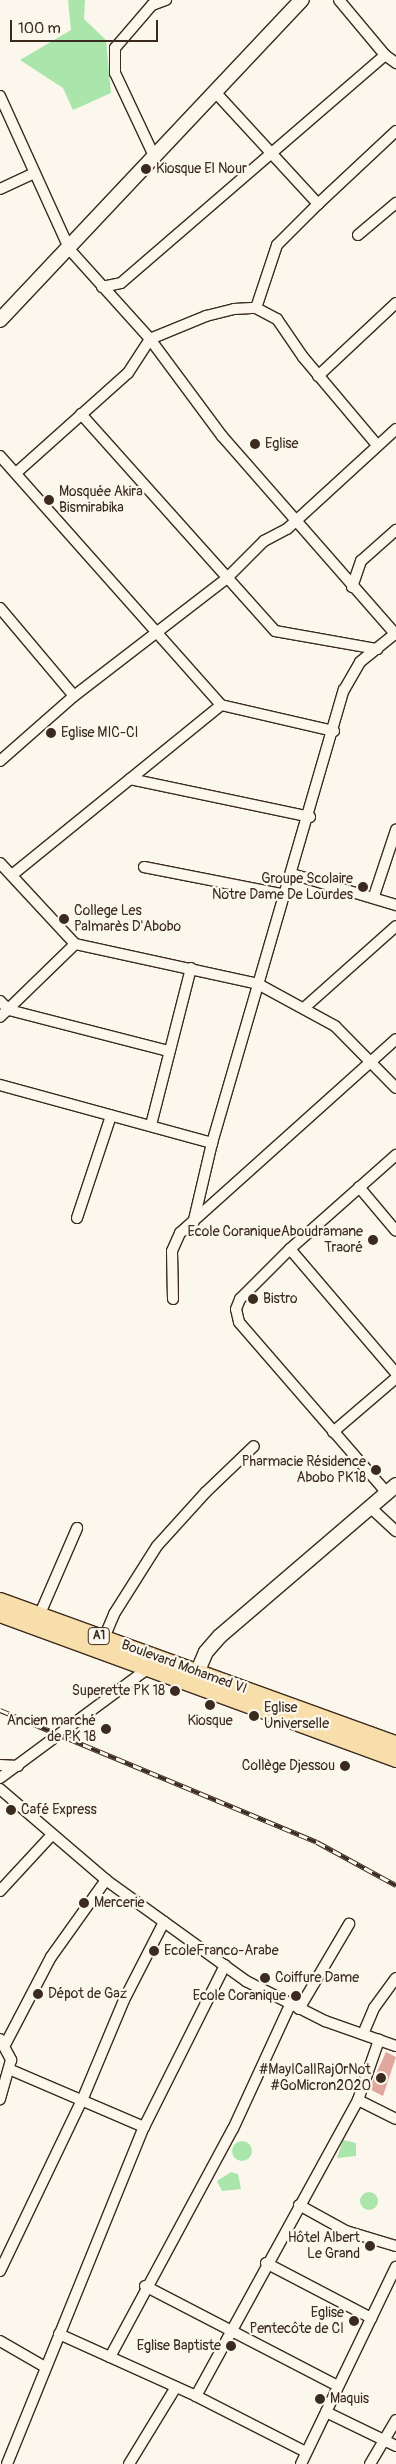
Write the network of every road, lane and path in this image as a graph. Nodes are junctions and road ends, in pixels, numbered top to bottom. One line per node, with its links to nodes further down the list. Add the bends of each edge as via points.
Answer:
1 (166, 0): 10 (street, via 152,5 114,48 116,73)
2 (302, 0): 6 (street)
3 (339, 0): 4 (street)
4 (385, 55): 5 (street); 9 (street, via 356,76 329,106)
5 (396, 62)
6 (216, 93): 9 (street); 10 (street)
7 (0, 96): 11 (street)
8 (396, 131): 14 (street)
9 (272, 154): 14 (street); 17 (street, via 210,203 121,283)
10 (155, 158): 16 (street)
11 (36, 172): 12 (street); 16 (street)
12 (0, 189)
13 (396, 203): 15 (street)
14 (318, 204): 19 (street, via 277,245)
15 (358, 235)
16 (70, 250): 17 (street); 20 (street)
17 (102, 288): 21 (street)
18 (396, 303): 22 (street)
19 (256, 308): 21 (street, via 206,316); 22 (street, via 277,319)
20 (0, 320)
21 (150, 339): 23 (street, via 136,365); 29 (street, via 222,436)
22 (318, 376): 25 (street)
23 (82, 414): 27 (street); 31 (street)
24 (396, 429): 25 (street)
25 (377, 445): 29 (street)
26 (0, 456): 27 (street)
27 (12, 469): 28 (street); 34 (street)
28 (0, 473)
29 (296, 519): 31 (street, via 253,550); 32 (street)
30 (396, 530): 32 (street, via 361,561)
31 (226, 579): 34 (street); 36 (street, via 282,634)
32 (352, 587): 35 (street)
33 (0, 609): 37 (street)
34 (158, 631): 37 (street); 38 (street)
35 (396, 634): 36 (street)
36 (377, 649): 39 (street, via 350,675)
37 (74, 696): 40 (street)
38 (221, 705): 39 (street); 41 (street)
39 (334, 731): 42 (street)
40 (0, 761)
41 (130, 779): 42 (street); 47 (street)
42 (310, 817): 46 (street)
43 (396, 830): 49 (street)
44 (0, 863): 47 (street)
45 (144, 867): 48 (street)
46 (292, 874): 48 (street); 49 (street)
47 (12, 876): 52 (street)
48 (286, 895): 54 (street)
49 (374, 896): 50 (street)
50 (396, 905)
51 (396, 926): 56 (street)
52 (75, 944): 53 (street); 57 (street)
53 (191, 968): 54 (street); 59 (street)
54 (258, 984): 56 (street); 65 (street)
55 (0, 1001): 57 (street)
56 (304, 1008): 60 (street, via 335,1026)
57 (4, 1013): 59 (street)
58 (396, 1039): 60 (street)
59 (169, 1051): 64 (street)
60 (371, 1061): 62 (street); 69 (street)
61 (0, 1085): 63 (street)
62 (396, 1088)
63 (111, 1116): 64 (street); 68 (street)
64 (151, 1125): 65 (street)
65 (212, 1143): 69 (street)
66 (396, 1154): 67 (street)
67 (359, 1187): 70 (street); 71 (street)
68 (78, 1218)
69 (193, 1224): 72 (street, via 180,1233 172,1251)
70 (396, 1231)
71 (290, 1249): 73 (street); 75 (street, via 240,1299 236,1309 239,1322)
72 (172, 1299)
73 (396, 1373)
74 (396, 1378): 75 (street)
75 (332, 1432): 77 (street)
76 (254, 1446): 84 (street, via 157,1546 114,1614)
77 (391, 1489): 78 (street)
78 (370, 1508): 80 (street); 86 (street, via 220,1636 206,1652)
79 (77, 1528): 83 (street)
80 (396, 1531)
81 (0, 1601): 83 (main road, Boulevard Mohamed VI / A1)
82 (0, 1614): 85 (main road, Boulevard Mohamed VI / A1)
83 (39, 1616): 84 (main road, Boulevard Mohamed VI / A1)
84 (104, 1638): 85 (main road, Boulevard Mohamed VI / A1)
85 (153, 1662): 86 (main road, Boulevard Mohamed VI / A1); 90 (street)
86 (195, 1677): 87 (main road, Boulevard Mohamed VI / A1); 88 (main road, Boulevard Mohamed VI / A1)
87 (396, 1744)
88 (396, 1759)
89 (0, 1765): 90 (street)
90 (18, 1766): 91 (street)
91 (0, 1778)
92 (0, 1789): 93 (street)
93 (51, 1836): 94 (street); 95 (street)
94 (106, 1880): 96 (street); 103 (street, via 51,1957)
95 (0, 1891)
96 (164, 1922): 98 (street); 107 (street, via 112,2025)
97 (349, 1924): 100 (street)
98 (225, 1965): 100 (street); 111 (street)
99 (396, 1978): 101 (street, via 374,2008)
100 (294, 2007): 101 (street); 117 (street, via 233,2129)
101 (363, 2034): 102 (street)
102 (379, 2040): 104 (street); 109 (street)
103 (3, 2041): 105 (street)
104 (396, 2046)
105 (11, 2070): 106 (street); 107 (street)
106 (3, 2083): 108 (street)
107 (83, 2098): 111 (street); 116 (street)
108 (0, 2099)
109 (358, 2100): 110 (street); 112 (street)
110 (396, 2119)
111 (144, 2127): 120 (street)
112 (299, 2205): 113 (street, via 346,2231); 114 (street)
113 (396, 2246)
114 (266, 2263): 118 (street); 119 (street)
115 (396, 2267): 118 (street)
116 (0, 2271)
117 (145, 2286): 119 (street); 122 (street)
118 (371, 2318): 124 (street)
119 (230, 2332): 124 (street); 126 (street)
120 (59, 2334): 122 (street); 123 (street)
121 (0, 2341): 123 (street)
122 (110, 2357): 125 (street)
123 (45, 2367): 132 (street)
124 (338, 2386): 127 (street)
125 (176, 2387): 126 (street); 133 (street)
126 (196, 2396): 131 (street)
127 (326, 2412): 129 (street); 131 (street)
128 (396, 2420): 129 (street)
129 (385, 2441): 130 (street); 135 (street)
130 (396, 2446)
131 (306, 2452): 134 (street)
132 (6, 2464)
133 (129, 2464)
134 (301, 2464)
135 (370, 2464)

